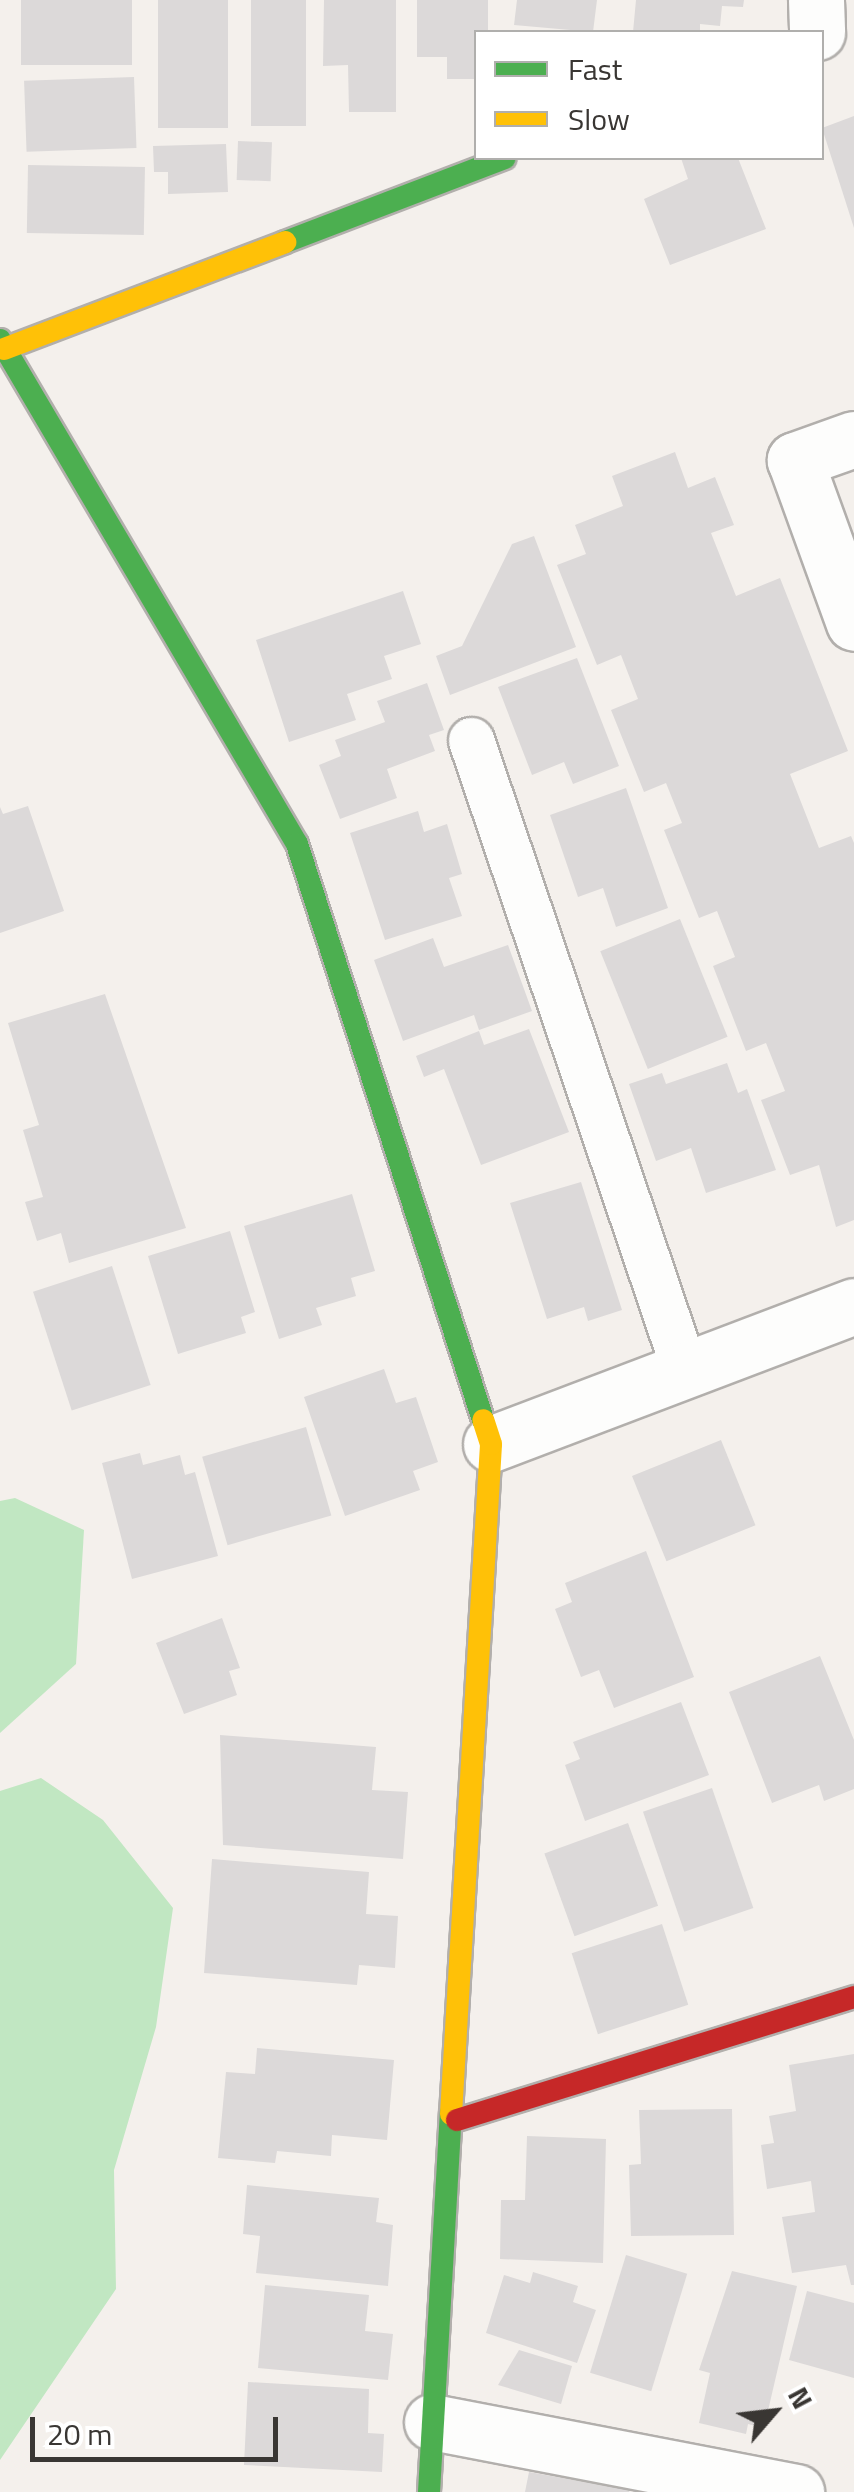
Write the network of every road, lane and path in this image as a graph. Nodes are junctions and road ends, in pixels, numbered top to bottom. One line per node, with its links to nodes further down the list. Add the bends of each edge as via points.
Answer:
1 (816, 0): 2 (street)
2 (817, 30)
3 (500, 160): 4 (street)
4 (2, 345): 10 (street, via 297,844)
5 (854, 439): 6 (street, via 795,460)
6 (854, 623)
7 (471, 740): 9 (lane)
8 (854, 1306): 9 (street)
9 (684, 1371): 10 (street)
10 (491, 1444): 12 (street)
11 (854, 1997): 12 (street)
12 (457, 2120): 13 (street)
13 (432, 2422): 14 (street); 15 (street)
14 (429, 2492)
15 (796, 2492)

